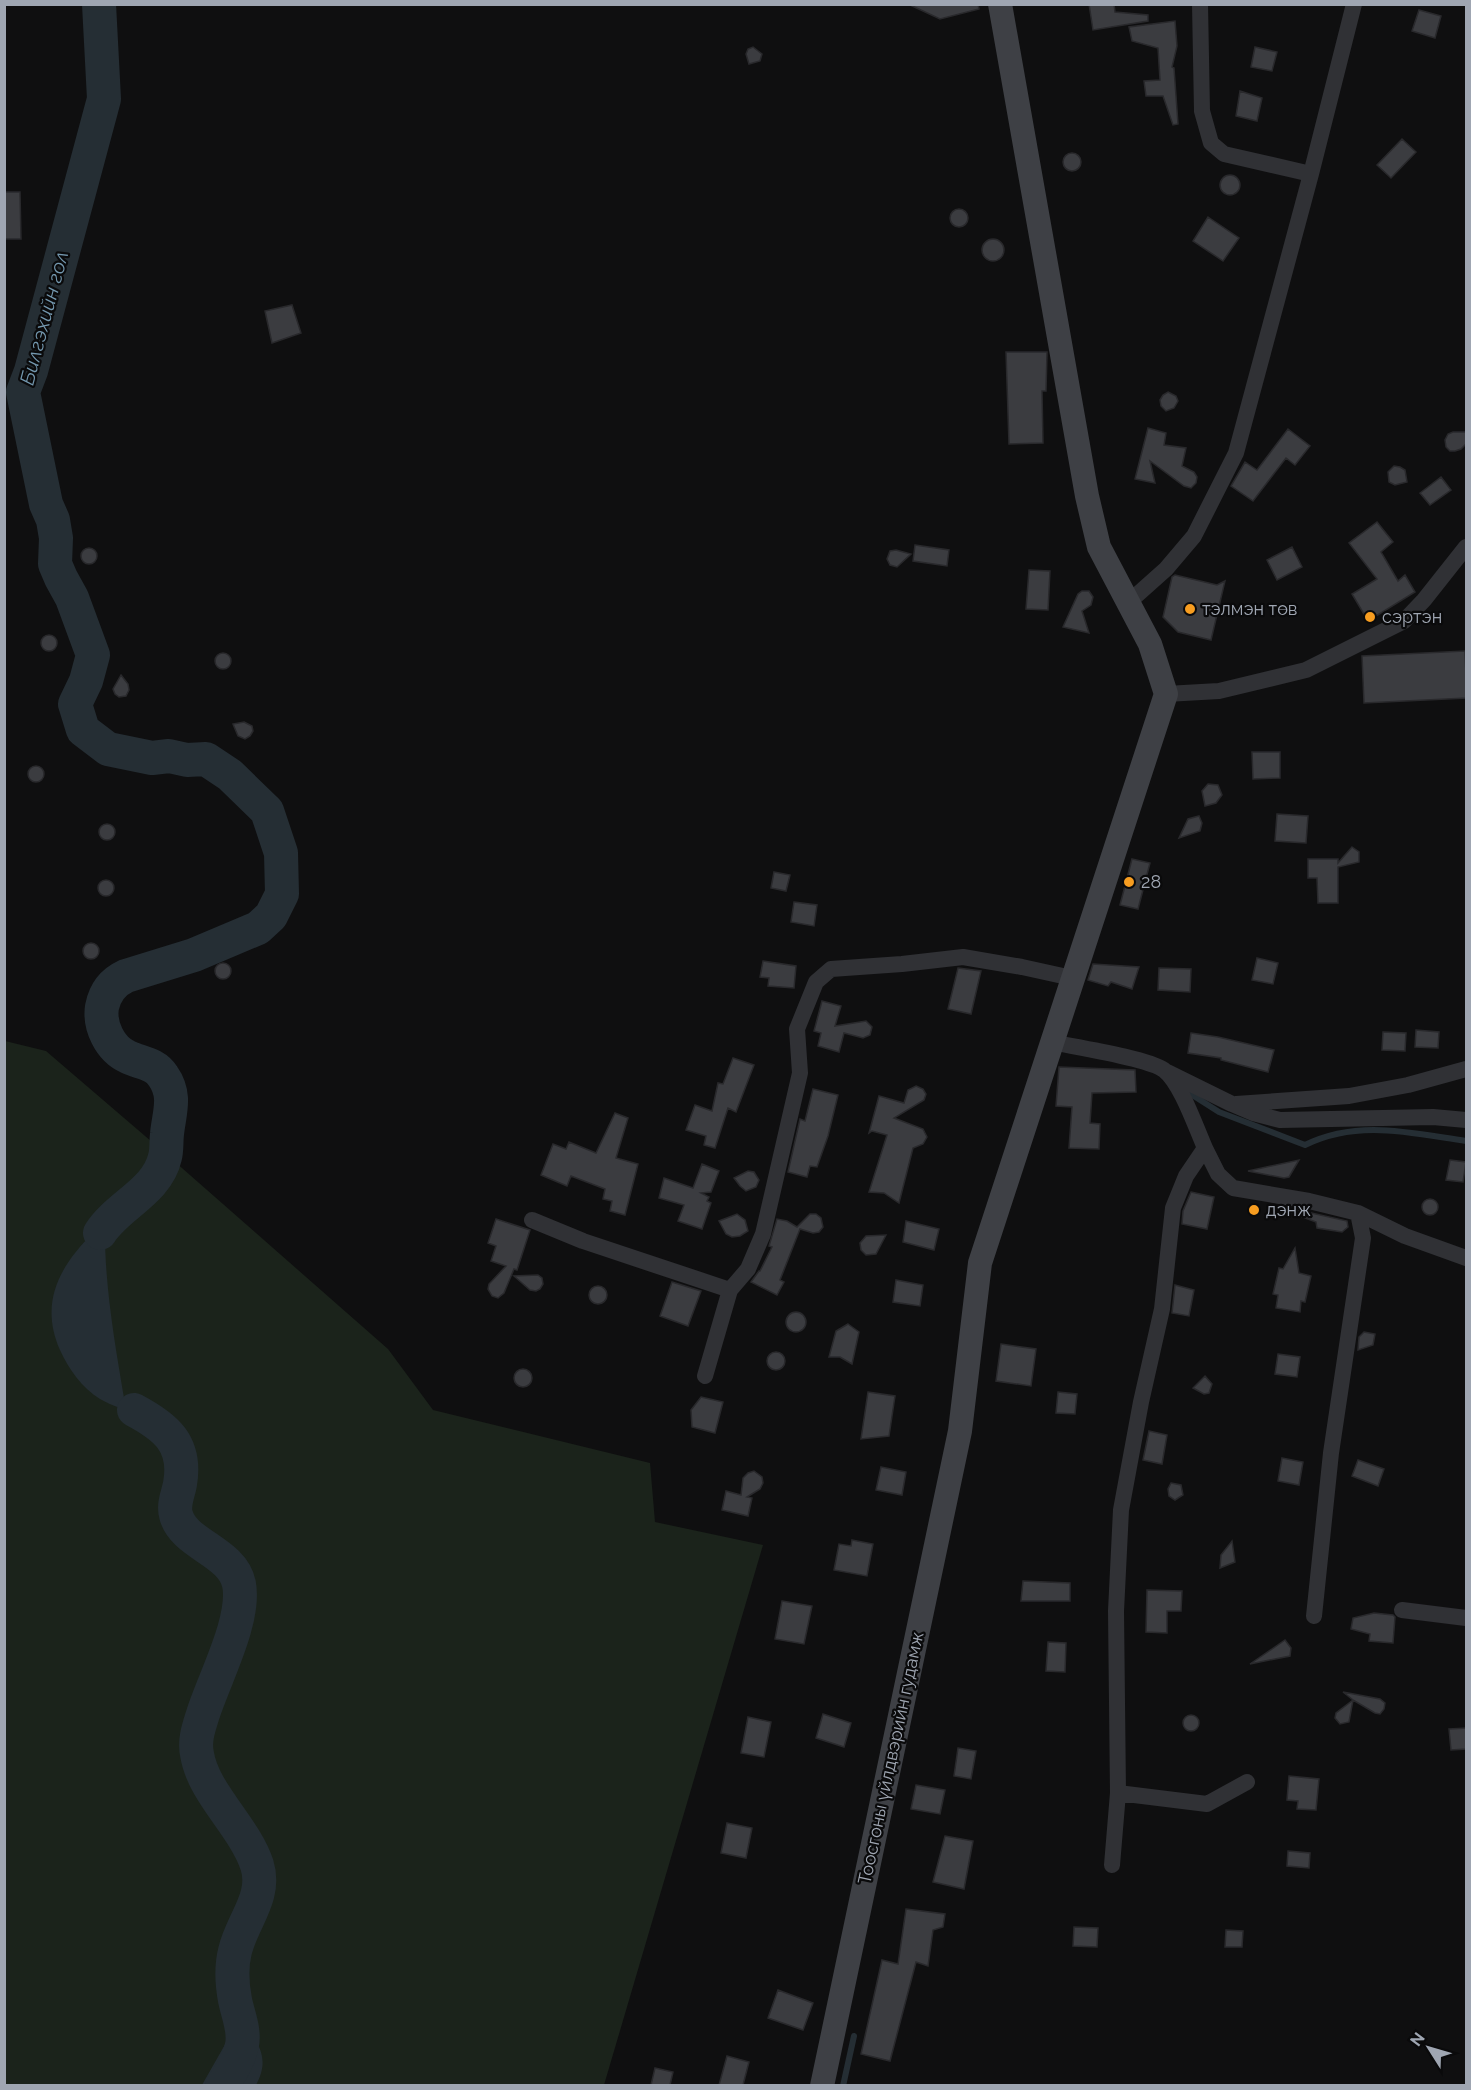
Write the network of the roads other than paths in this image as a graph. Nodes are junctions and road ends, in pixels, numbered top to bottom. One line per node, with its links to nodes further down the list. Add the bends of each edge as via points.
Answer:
1 (1000, 4): 6 (main road, via 1087,496 1099,547)
2 (1200, 4): 4 (street, via 1202,111 1211,144 1224,154)
3 (1353, 4): 4 (street)
4 (1311, 174): 6 (street, via 1236,453 1194,536 1166,569)
5 (1467, 547): 7 (street, via 1404,621 1306,670 1219,691)
6 (1129, 602): 7 (main road, via 1150,644)
7 (1166, 694): 8 (main road, Тоосгоны үйлдвэрийн гудамж)
8 (1072, 978): 9 (main road, Тоосгоны үйлдвэрийн гудамж); 18 (street, via 963,957 831,969 816,982 796,1029 800,1073 764,1234 748,1269)
9 (1051, 1042): 11 (street, via 1142,1061); 26 (main road, Тоосгоны үйлдвэрийн гудамж, via 980,1263 960,1431)
10 (1467, 1069): 12 (street, via 1349,1096)
11 (1164, 1070): 12 (street); 14 (street, via 1176,1085)
12 (1232, 1104): 13 (street, via 1280,1120 1433,1117)
13 (1467, 1120)
14 (1205, 1148): 15 (street, via 1218,1174 1233,1188); 24 (street, via 1186,1176 1173,1208 1162,1309 1122,1510 1116,1611)
15 (1358, 1213): 17 (street, via 1405,1236); 21 (street, via 1364,1238 1331,1453)
16 (532, 1220): 18 (street)
17 (1467, 1258)
18 (730, 1290): 19 (street)
19 (705, 1376)
20 (1402, 1610): 22 (street)
21 (1314, 1616)
22 (1467, 1618)
23 (1247, 1782): 24 (street, via 1207,1804)
24 (1118, 1793): 25 (street)
25 (1112, 1865)
26 (822, 2085)

